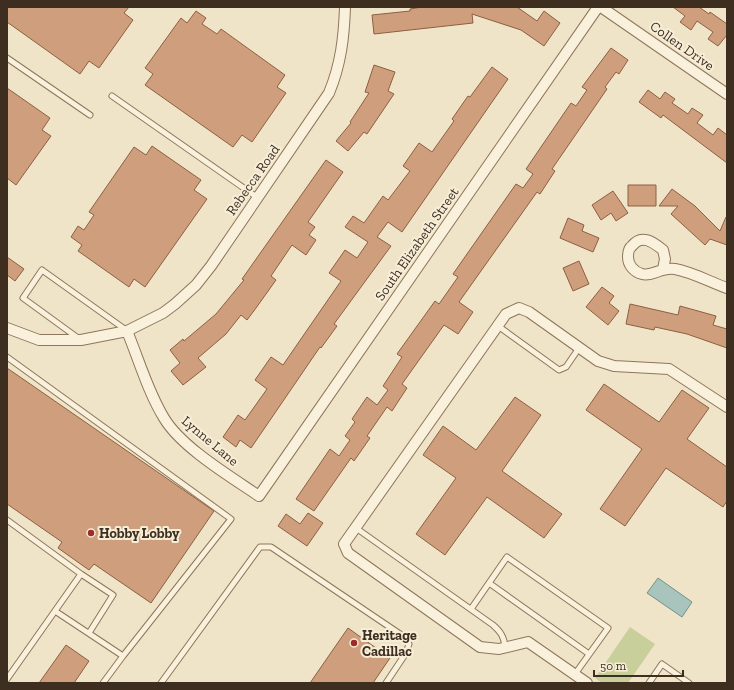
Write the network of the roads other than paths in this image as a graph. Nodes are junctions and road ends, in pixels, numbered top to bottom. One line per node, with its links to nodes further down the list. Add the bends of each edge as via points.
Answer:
1 (345, 7): 8 (street, Rebecca Road, via 342,55 329,92)
2 (598, 7): 18 (street, South Elizabeth Street)
3 (601, 7): 5 (street, Collen Drive)
4 (7, 58): 7 (lane)
5 (727, 94)
6 (112, 96): 8 (lane)
7 (90, 115)
8 (258, 198): 13 (street, Rebecca Road, via 211,266 191,289 163,313)
9 (662, 269): 10 (street, via 675,269)
10 (727, 288)
11 (498, 326): 15 (street, via 506,314 519,308 529,312); 15 (lane, via 560,370 566,367); 20 (street)
12 (7, 328): 14 (street, Rebecca Road, via 39,340)
13 (127, 331): 14 (street, Rebecca Road); 14 (lane, via 42,270 23,298); 18 (street, Lynne Lane, via 165,420 210,463)
14 (81, 340)
15 (579, 348): 17 (street, via 598,361 614,366 669,369)
16 (7, 357): 28 (lane, via 231,519)
17 (727, 407)
18 (258, 496)
19 (7, 520): 21 (lane)
20 (356, 528): 23 (lane); 26 (street, via 344,544 348,553 480,647)
21 (81, 574): 24 (lane); 25 (lane, via 113,595)
22 (489, 583): 23 (lane); 27 (lane); 27 (lane, via 507,557 608,628)
23 (471, 609): 26 (lane, via 500,631)
24 (55, 612): 25 (lane); 30 (lane)
25 (89, 633): 28 (lane)
26 (506, 647): 29 (street, via 528,642)
27 (589, 654): 29 (lane)
28 (123, 656): 31 (lane)
29 (574, 674): 34 (street)
30 (7, 679)
31 (103, 683)
32 (161, 683): 33 (lane, via 260,546 271,547 400,634 408,644 406,653)
33 (386, 683)
34 (587, 683)
35 (649, 683): 36 (lane, via 662,664)
36 (689, 683)

